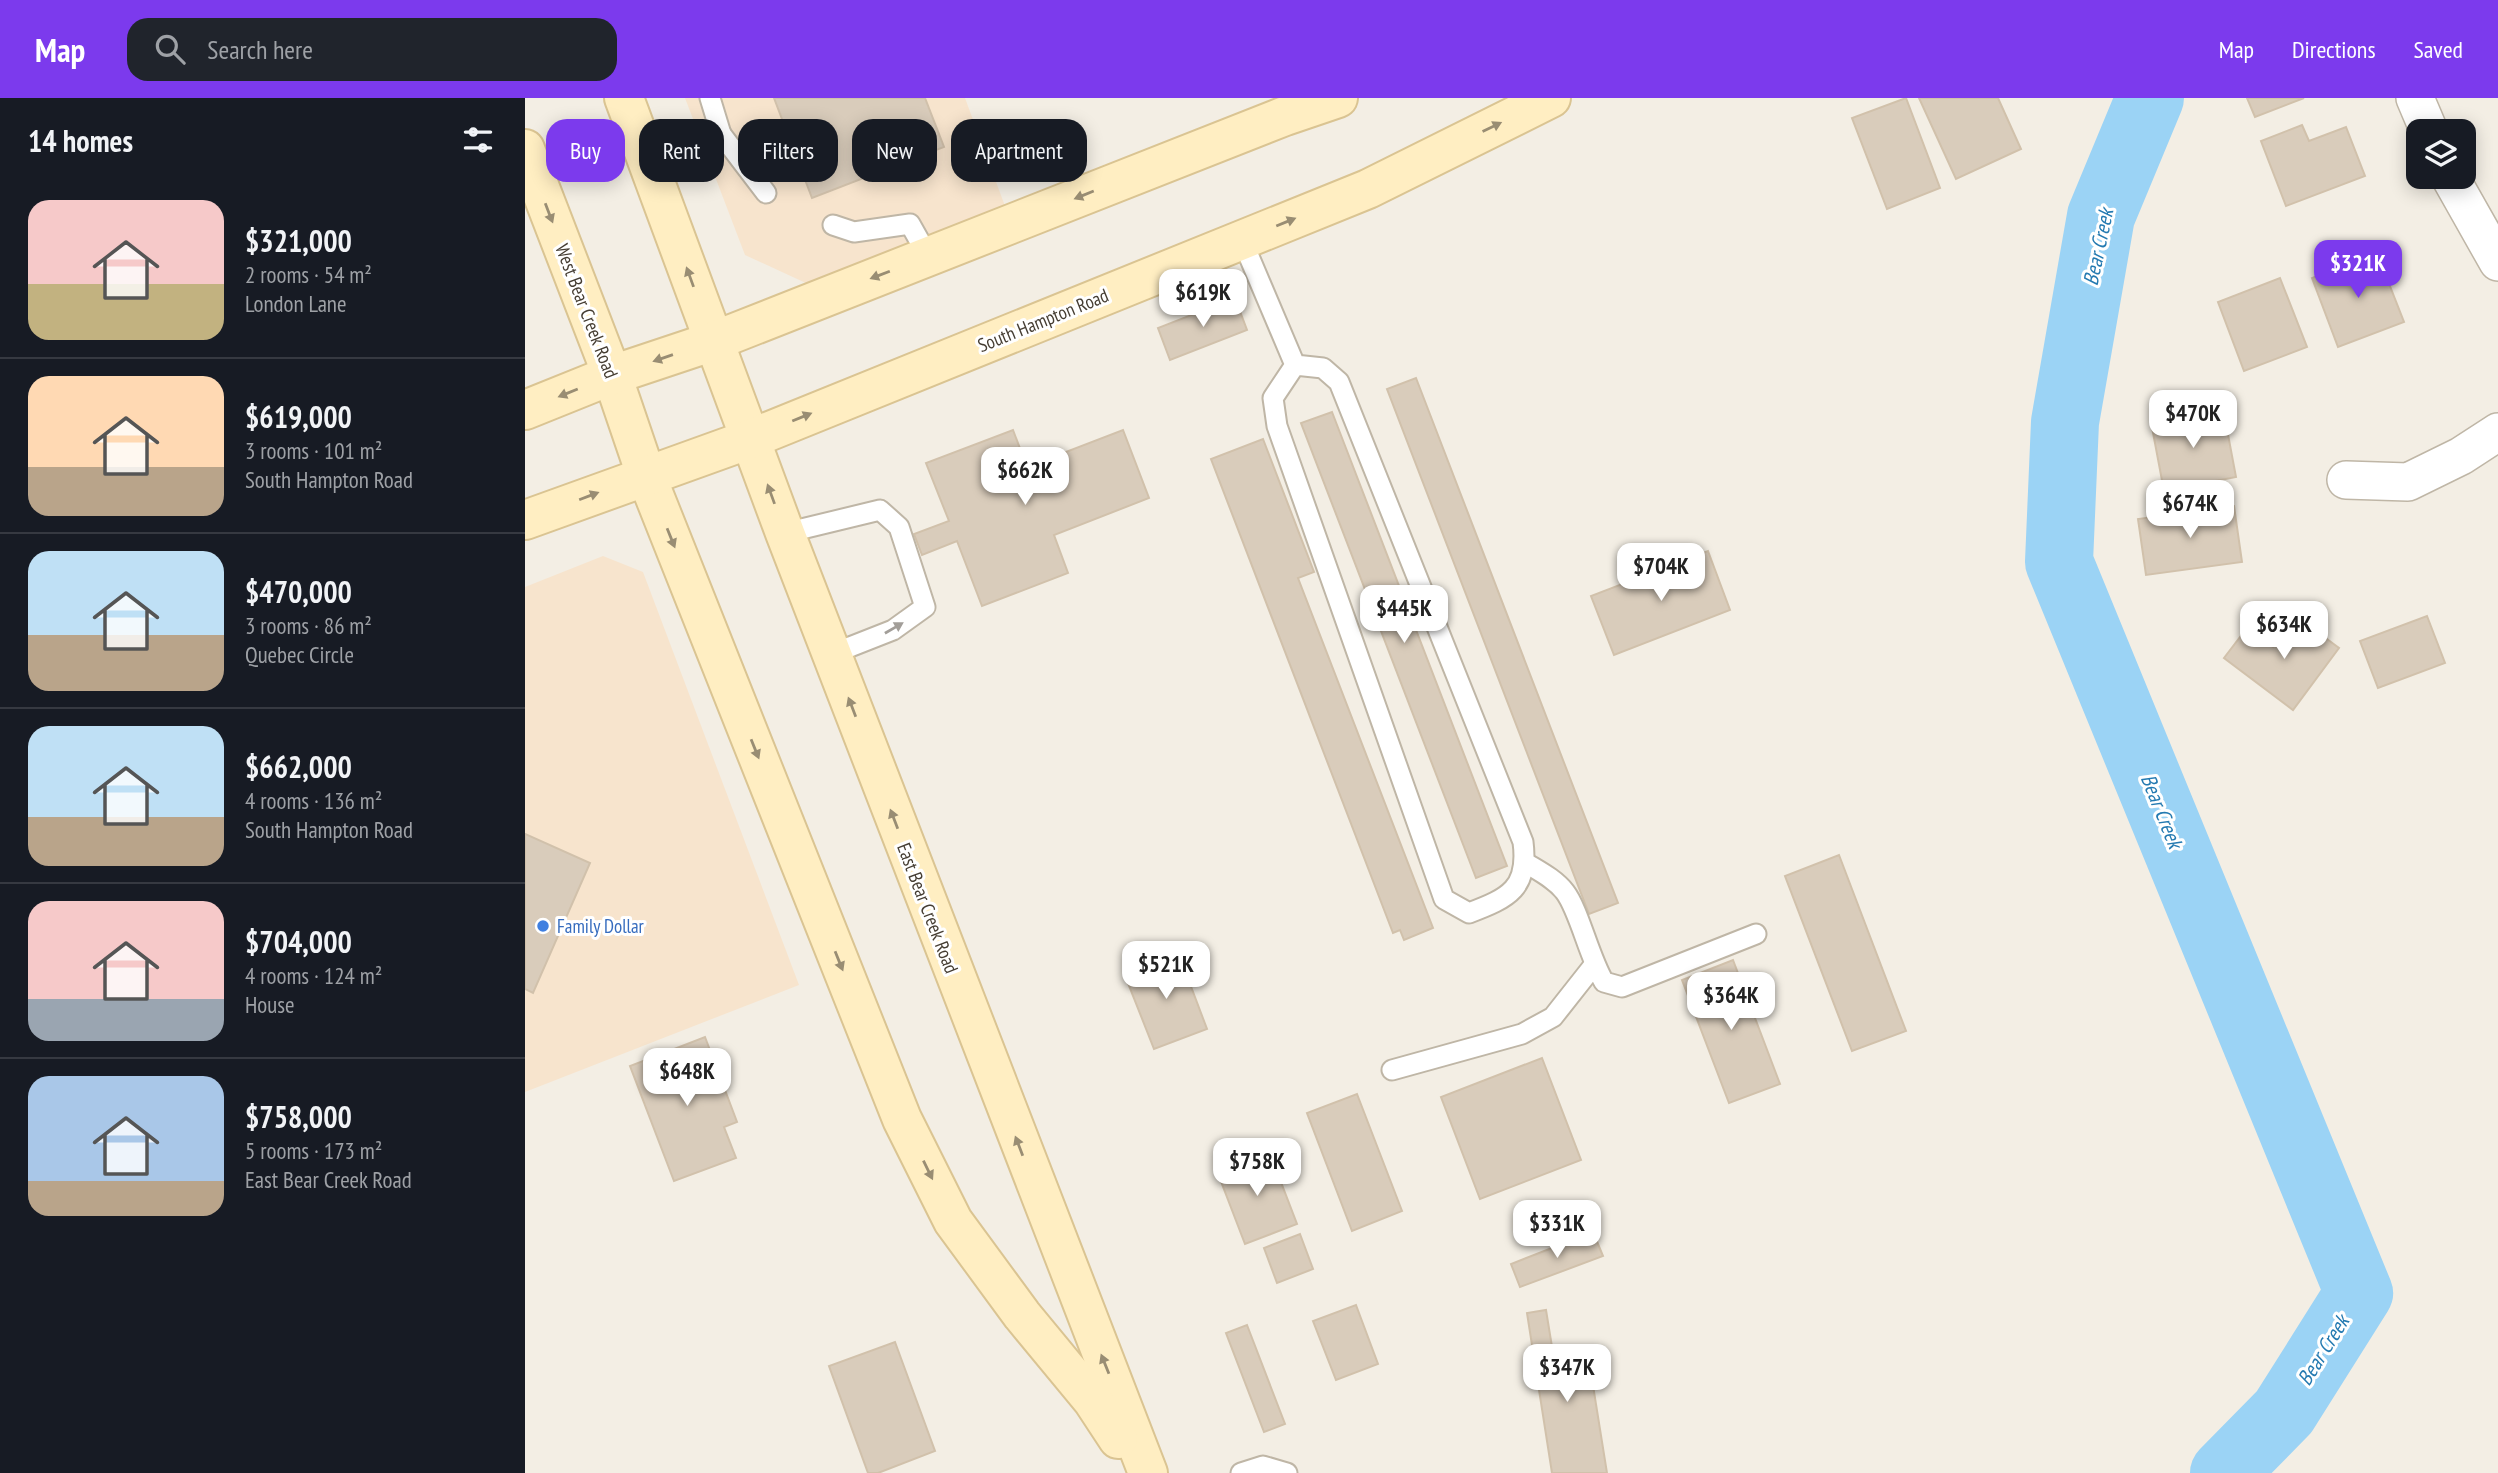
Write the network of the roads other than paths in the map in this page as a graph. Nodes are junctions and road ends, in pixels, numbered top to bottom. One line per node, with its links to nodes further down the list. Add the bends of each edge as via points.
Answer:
1 (624, 98): 8 (main road)
2 (709, 98): 6 (lane)
3 (1338, 98): 16 (main road, one-way to 16)
4 (1551, 98): 15 (main road, South Hampton Road, one-way to 4, via 1368,189)
5 (2415, 98): 7 (street)
6 (716, 119)
7 (2424, 119)
8 (639, 138)
9 (724, 138): 13 (lane)
10 (525, 149): 20 (main road, West Bear Creek Road, one-way to 20)
11 (655, 182): 18 (main road, one-way to 11)
12 (2456, 189): 17 (street)
13 (765, 193)
14 (833, 225): 16 (lane, via 854,232 910,224)
15 (1242, 240): 19 (lane); 23 (main road, South Hampton Road, one-way to 15)
16 (928, 256): 18 (main road, one-way to 18)
17 (2498, 262)
18 (714, 341): 20 (main road, one-way to 20); 23 (main road, East Bear Creek Road)
19 (1294, 365): 29 (lane, via 1323,368 1339,382 1523,842); 29 (lane, via 1273,398 1277,426 1444,899 1469,913 1501,901 1520,882)
20 (612, 376): 21 (main road, one-way to 21); 24 (main road, West Bear Creek Road)
21 (525, 410)
22 (2498, 432): 25 (street, via 2408,482)
23 (750, 439): 24 (main road, South Hampton Road); 27 (main road, East Bear Creek Road, one-way to 23)
24 (646, 475): 26 (main road, South Hampton Road, one-way to 24); 33 (main road, one-way to 33, via 897,1106 953,1222 1093,1401)
25 (2346, 480)
26 (525, 520)
27 (785, 533): 28 (main road, East Bear Creek Road); 28 (lane, one-way to 27, via 894,630 925,607 899,527 880,510)
28 (832, 654): 34 (main road, East Bear Creek Road, one-way to 28)
29 (1525, 863): 31 (lane, via 1566,893)
30 (1756, 934): 31 (lane, via 1622,987 1604,982)
31 (1594, 965): 32 (lane, via 1553,1017 1521,1034)
32 (1392, 1070)
33 (1140, 1473)
34 (1148, 1473)
35 (1241, 1473): 36 (lane, via 1263,1466)
36 (1287, 1473)

